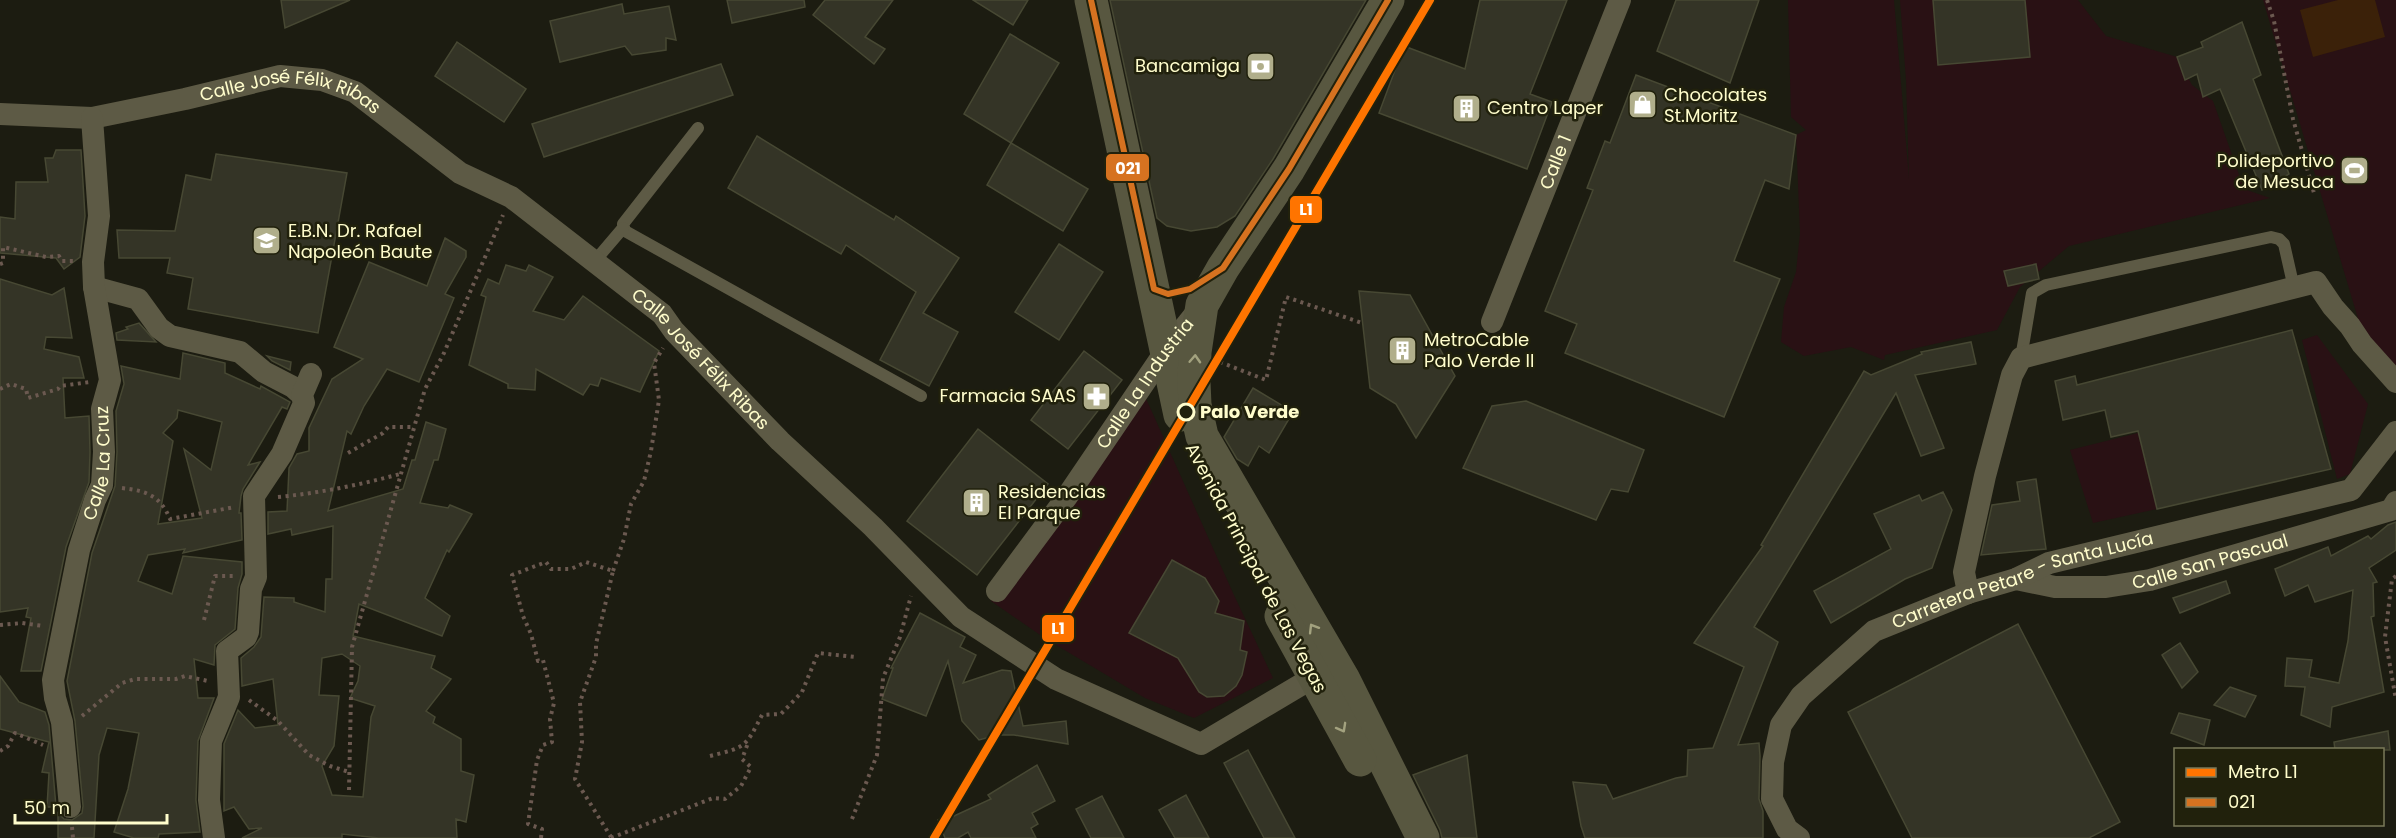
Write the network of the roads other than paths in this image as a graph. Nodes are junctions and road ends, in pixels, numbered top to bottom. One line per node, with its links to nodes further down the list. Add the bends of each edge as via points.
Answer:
1 (1091, 0): 12 (street, Avenida Principal de Las Vegas)
2 (1388, 0): 9 (street, Calle La Industria, via 1289,169)
3 (1620, 0): 14 (street, Calle 1)
4 (0, 114): 5 (street, Calle José Félix Ribas)
5 (92, 118): 8 (street, Calle José Félix Ribas, via 280,76 322,80 356,92 460,173 510,197); 10 (street, Calle La Cruz, via 99,216)
6 (698, 128): 7 (lane)
7 (623, 228): 8 (lane); 20 (lane)
8 (594, 262): 26 (street, Calle José Félix Ribas, via 662,314 780,441 873,527 961,617 1056,679 1201,744)
9 (1223, 268): 12 (street, Calle La Industria, via 1190,289 1168,294); 13 (street, Calle La Industria)
10 (94, 287): 19 (street, via 138,299 159,328 170,336 240,352); 27 (street, Calle La Cruz, via 111,380 102,410 102,485 79,550 54,680)
11 (2294, 288): 16 (street); 16 (lane, via 2284,244 2271,237 2046,285 2032,293); 18 (street, via 2316,282)
12 (1154, 289): 15 (street, Avenida Principal de Las Vegas)
13 (1202, 305): 15 (street, Avenida Principal de Las Vegas)
14 (1492, 322)
15 (1181, 350): 24 (street, Calle La Industria); 26 (street, Avenida Principal de Las Vegas, via 1175,396 1187,440)
16 (2021, 358): 25 (street, via 2012,375 1985,476 1964,572)
17 (311, 374): 19 (street)
18 (2396, 382)
19 (302, 395): 28 (street, via 304,403 282,454 254,496 256,577 248,634 227,651 228,697 211,741 209,800)
20 (921, 396)
21 (2396, 432): 23 (street, Carretera Petare - Santa Lucía, via 2351,490 2049,563)
22 (2396, 502): 23 (street, Calle San Pascual, via 2391,510 2150,580 2096,587 2055,587)
23 (2016, 579): 25 (street, Carretera Petare - Santa Lucía)
24 (997, 591)
25 (1968, 593): 31 (street, Carretera Petare - Santa Lucía, via 1874,631 1801,696 1781,724 1773,762 1772,799 1787,829)
26 (1329, 678): 29 (street, Avenida Principal de Las Vegas, one-way to 29); 30 (street, Avenida Principal de Las Vegas)
27 (70, 807)
28 (214, 838)
29 (1403, 838)
30 (1423, 838)
31 (1799, 838)

